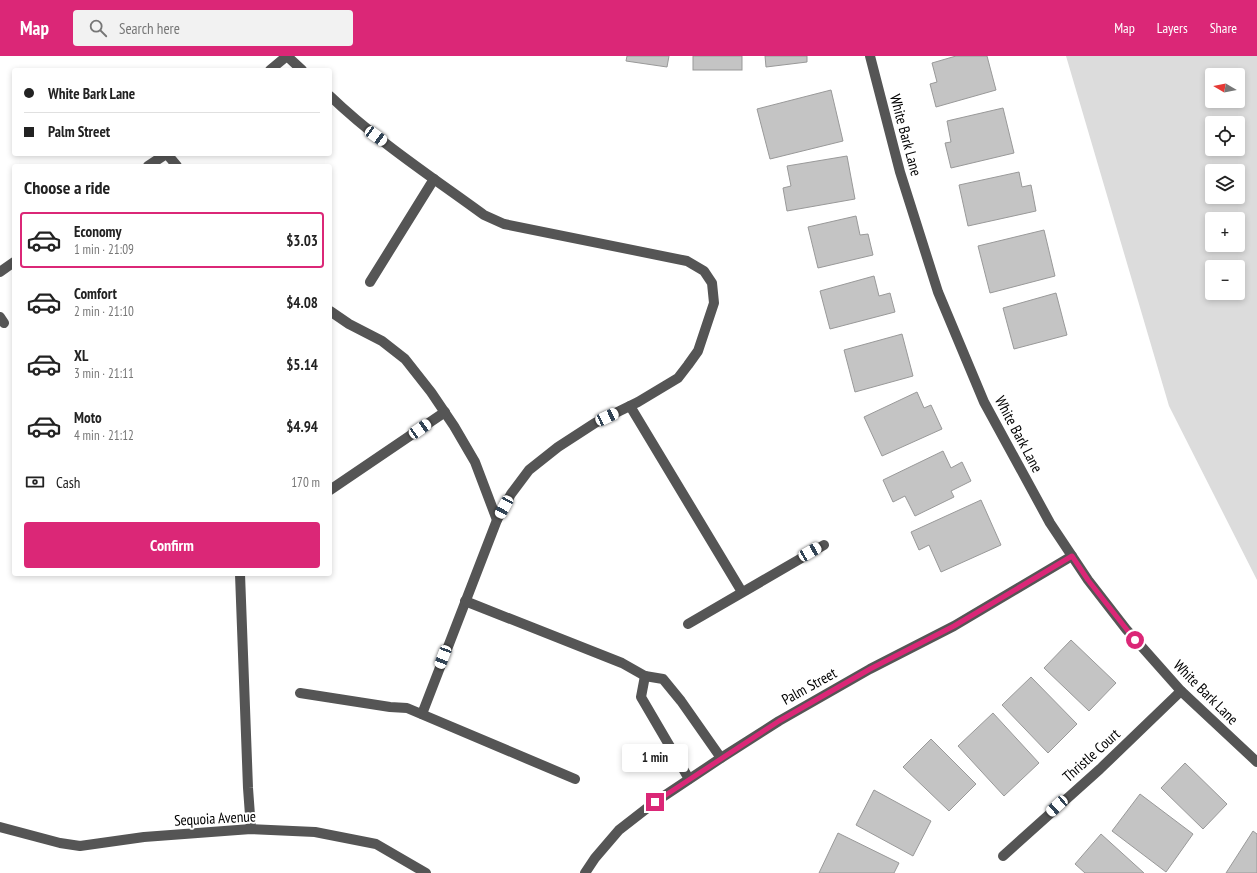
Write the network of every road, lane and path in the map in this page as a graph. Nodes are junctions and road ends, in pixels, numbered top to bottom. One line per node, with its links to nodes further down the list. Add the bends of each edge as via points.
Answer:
1 (870, 56): 19 (street, White Bark Lane, via 900,172 938,292 984,402 1050,523)
2 (272, 68): 3 (street, via 287,56)
3 (300, 68)
4 (332, 98): 9 (street, via 376,136)
5 (164, 156): 7 (street)
6 (169, 156): 8 (street)
7 (151, 164)
8 (175, 164)
9 (434, 179): 12 (street); 14 (street, via 484,215 504,224 687,261 704,271 712,283 714,302 698,350 678,378)
10 (12, 263): 11 (street)
11 (0, 272)
12 (370, 282)
13 (332, 312): 15 (street, via 382,341 405,360)
14 (630, 406): 17 (street, via 595,423 529,470 511,494); 21 (street)
15 (445, 412): 16 (street); 17 (street, via 474,462)
16 (332, 489)
17 (497, 520): 22 (street)
18 (824, 545): 21 (street)
19 (1072, 556): 25 (street, White Bark Lane, via 1126,629); 28 (street, Palm Street, via 954,626 870,669 779,721)
20 (240, 576): 33 (street)
21 (742, 592): 23 (street)
22 (465, 601): 24 (street, via 622,663); 27 (street)
23 (688, 624)
24 (645, 676): 28 (street, via 663,679 681,700); 31 (street, via 641,697)
25 (1181, 691): 29 (street, White Bark Lane); 34 (street, Thristle Court, via 1100,769)
26 (300, 693): 27 (street, via 407,708)
27 (422, 714): 30 (street)
28 (721, 758): 31 (street, Palm Street)
29 (1257, 762)
30 (575, 779)
31 (689, 779): 36 (street, Palm Street, via 619,830)
32 (0, 827): 33 (street, Sequoia Avenue, via 80,846 144,837)
33 (251, 829): 35 (street, Sequoia Avenue, via 315,832 376,844)
34 (1003, 856)
35 (426, 873)
36 (584, 873)

